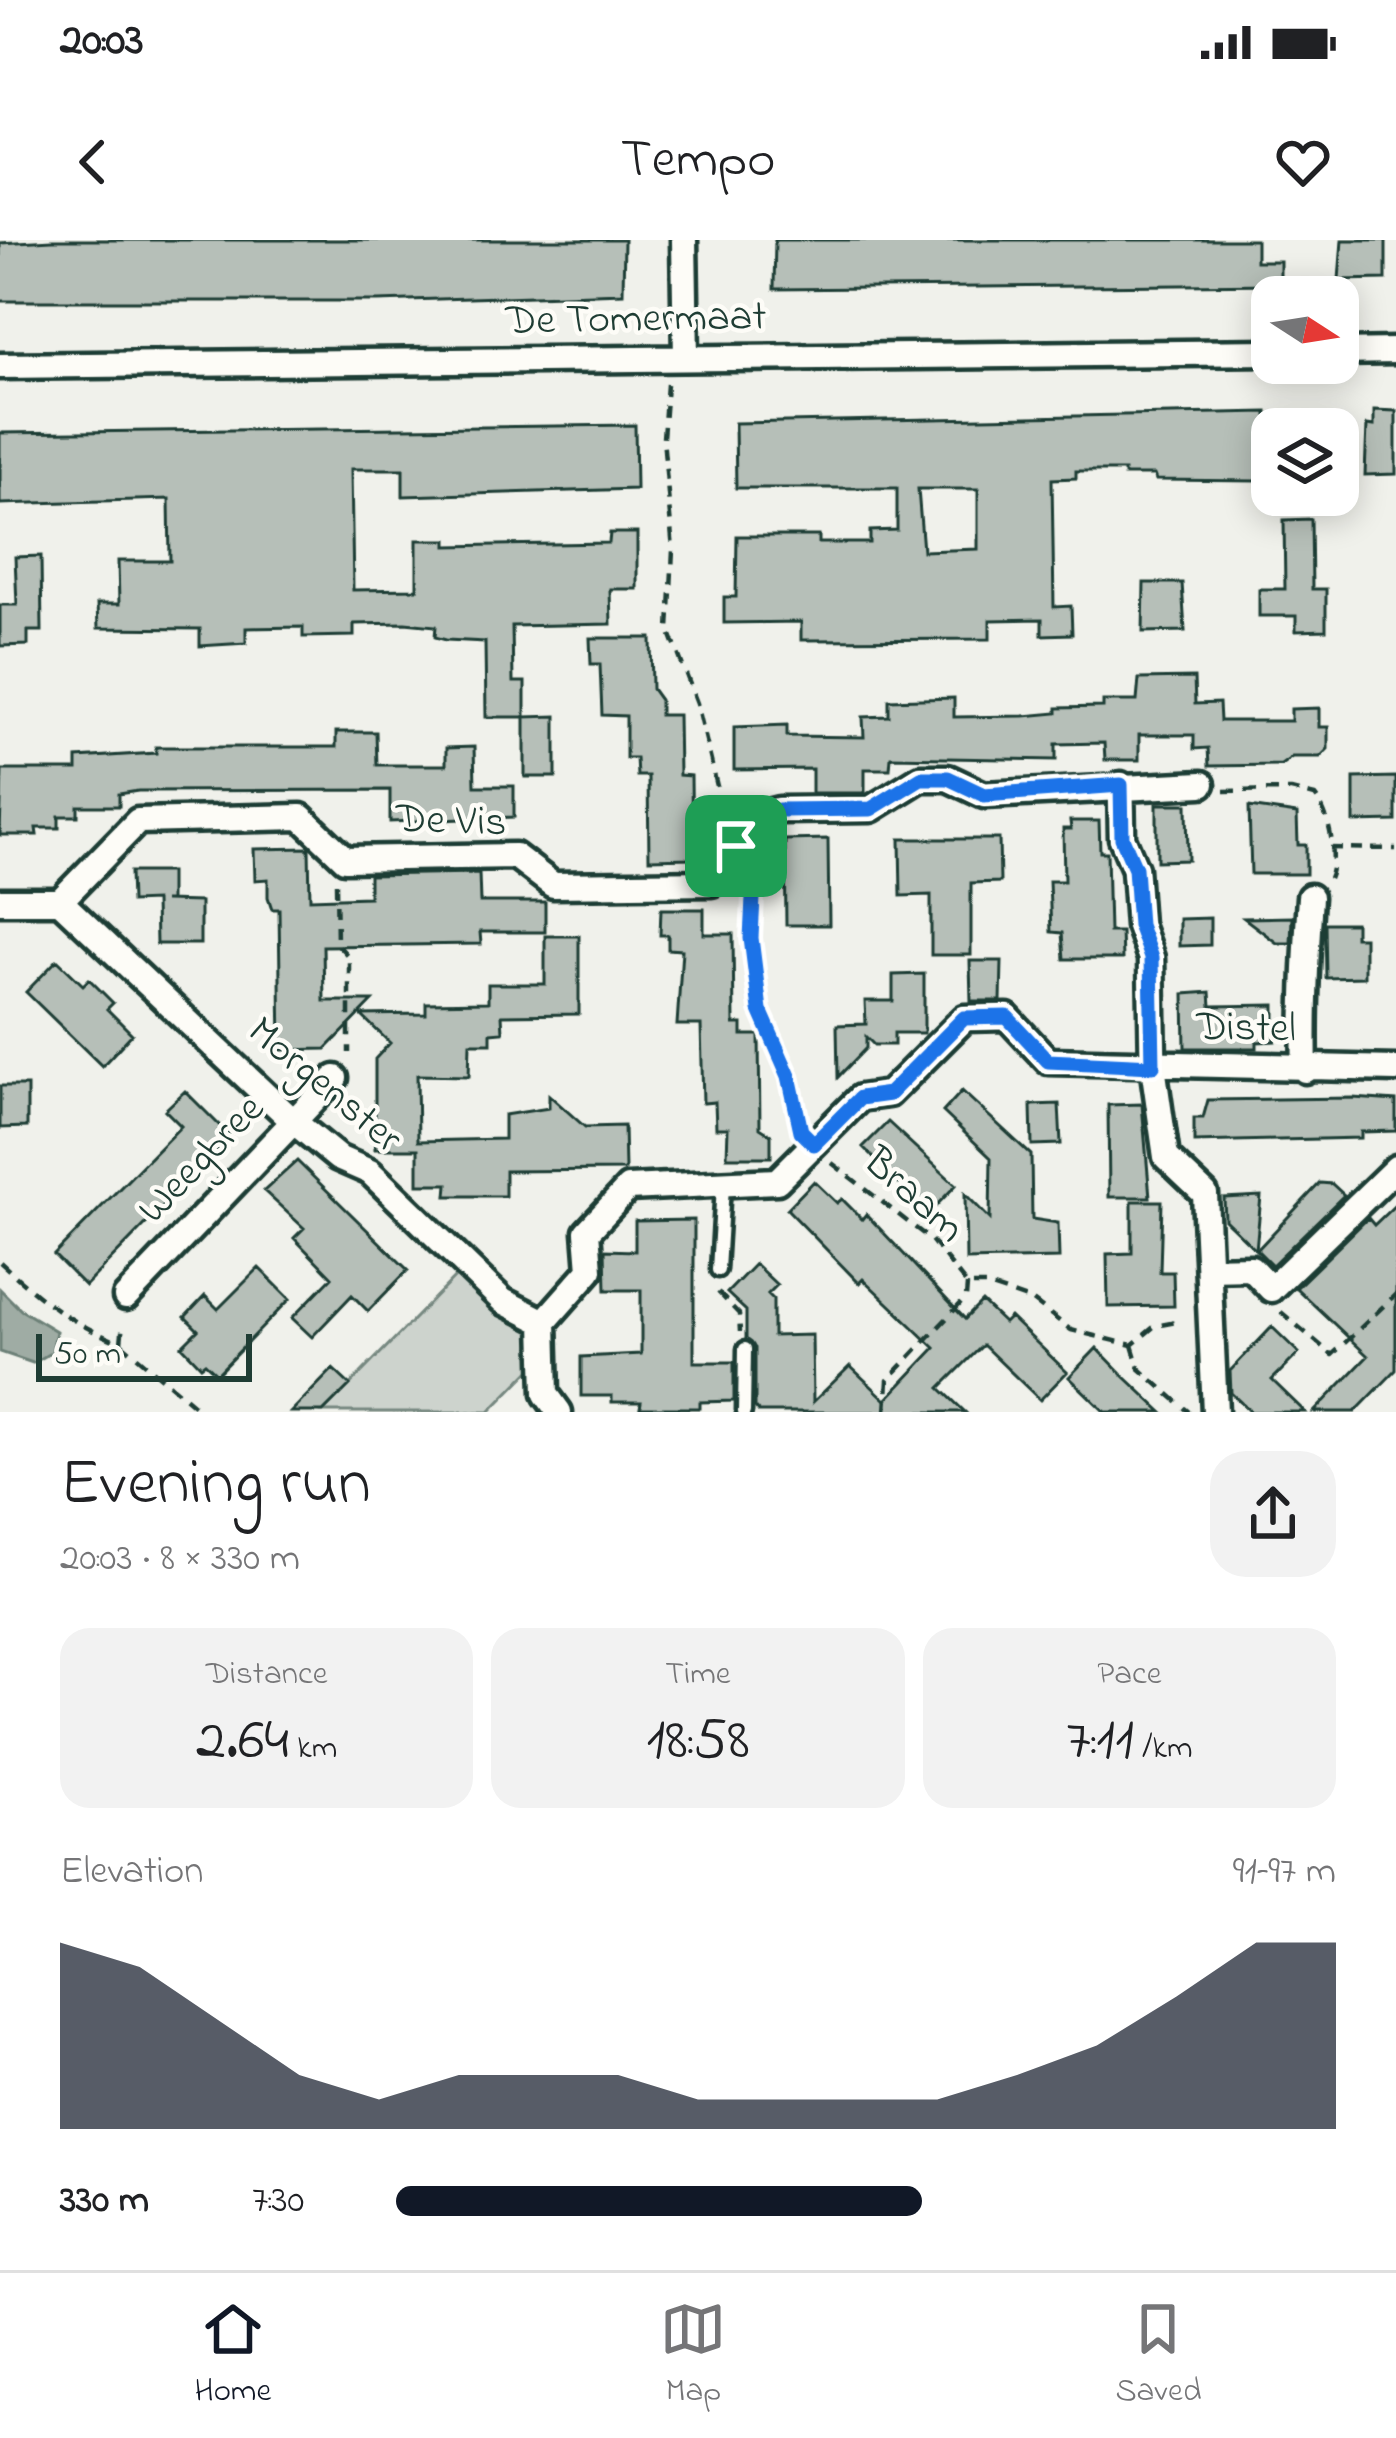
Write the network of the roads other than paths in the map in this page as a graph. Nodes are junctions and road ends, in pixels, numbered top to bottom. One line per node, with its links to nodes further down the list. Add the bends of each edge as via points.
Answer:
1 (684, 240): 5 (street)
2 (1396, 351): 4 (street)
3 (1251, 352): 5 (street, De Tomermaat)
4 (1359, 352)
5 (677, 358): 6 (street, De Tomermaat)
6 (0, 366)
7 (1202, 784): 8 (street, De Vis)
8 (1121, 785): 10 (street, De Vis, via 984,795 948,778 921,778 871,809 779,810 740,826 729,868 712,883 553,885 515,856 345,859 301,817 138,821); 12 (street, via 1122,838 1151,958)
9 (1310, 897): 14 (street)
10 (60, 901): 11 (street); 16 (street, Morgenster)
11 (0, 902)
12 (1153, 1066): 14 (street, Distel); 18 (street, Distel, via 1048,1061 1007,1017 964,1018 889,1094 860,1098 777,1181); 19 (street, via 1166,1157 1204,1194)
13 (1396, 1069): 14 (street, Distel)
14 (1305, 1070)
15 (334, 1078): 16 (street, Weegbree)
16 (293, 1121): 21 (street, Weegbree); 22 (street, Morgenster, via 338,1159 370,1172 503,1301)
17 (1396, 1168): 19 (street, via 1271,1289 1251,1268)
18 (723, 1185): 20 (lane); 22 (street, Distel, via 628,1188 587,1232 590,1270)
19 (1209, 1269): 26 (street)
20 (718, 1270)
21 (126, 1297)
22 (544, 1322): 24 (street)
23 (745, 1349): 25 (lane)
24 (553, 1403)
25 (744, 1412)
26 (1215, 1412)

